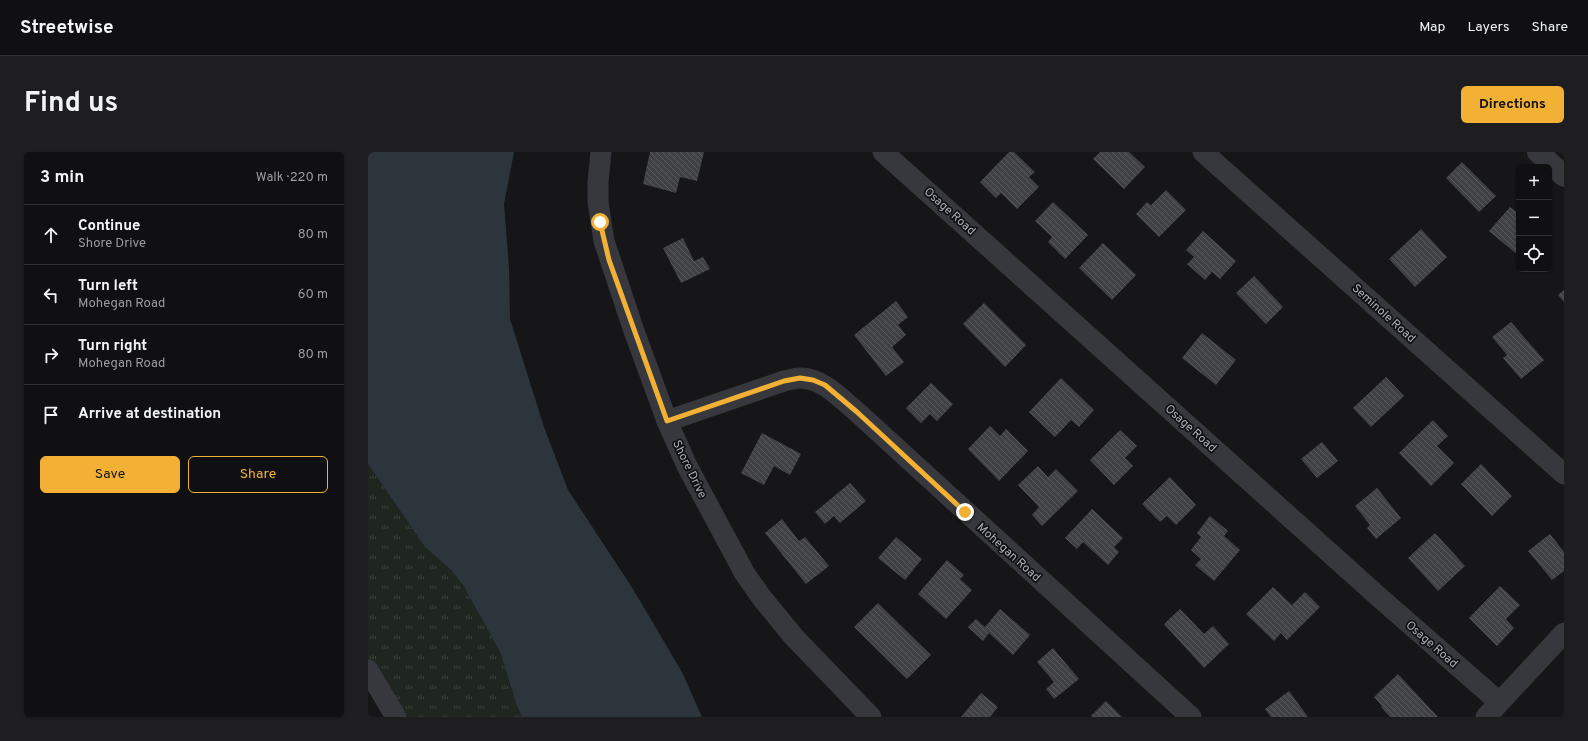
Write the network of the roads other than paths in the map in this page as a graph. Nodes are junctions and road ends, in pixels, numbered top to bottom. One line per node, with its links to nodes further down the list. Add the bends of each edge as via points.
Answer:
1 (601, 152): 6 (street, Shore Drive, via 598,202 604,241)
2 (883, 152): 10 (street, Osage Road, via 1380,598)
3 (1203, 152): 7 (street, Seminole Road)
4 (1538, 152): 5 (street)
5 (1564, 176)
6 (667, 421): 12 (street, Shore Drive, via 687,466 745,574 793,636); 13 (street, Mohegan Road, via 784,381 800,378 825,385)
7 (1564, 474)
8 (1564, 633): 10 (street)
9 (368, 670): 11 (street)
10 (1493, 710)
11 (396, 717)
12 (871, 717)
13 (1191, 717)

